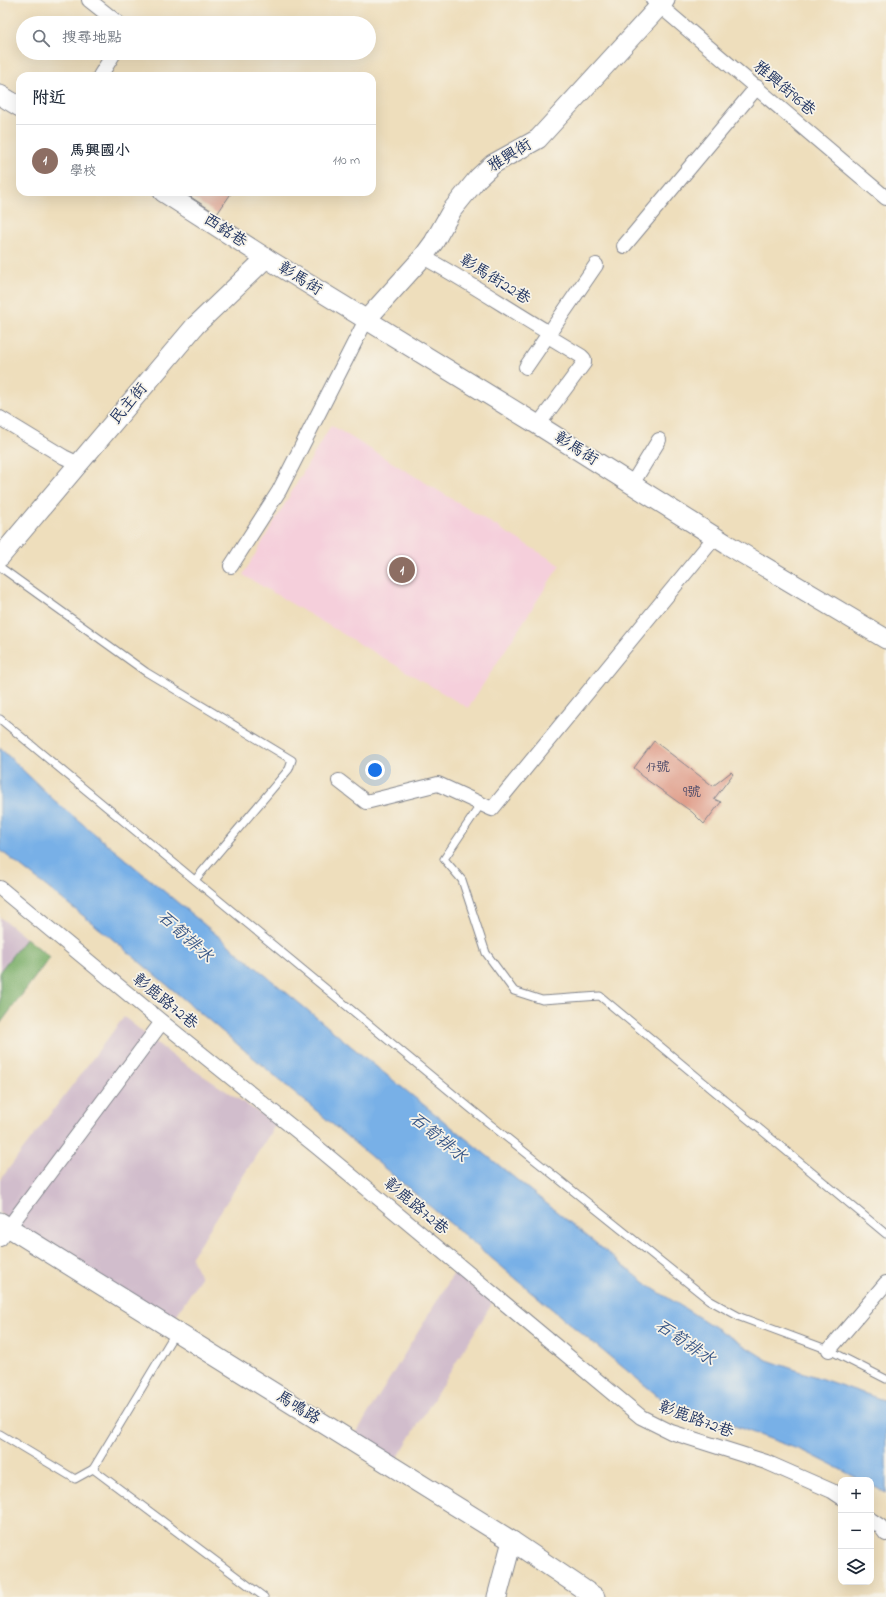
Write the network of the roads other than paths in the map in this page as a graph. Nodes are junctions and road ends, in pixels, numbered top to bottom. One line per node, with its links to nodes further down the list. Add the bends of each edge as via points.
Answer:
1 (90, 0): 3 (street)
2 (659, 2): 6 (street, 雅興街96巷); 12 (street, 雅興街, via 538,139 493,164 478,178 452,210)
3 (109, 16)
4 (110, 60): 5 (street)
5 (102, 72)
6 (757, 87): 10 (street, 雅興街96巷); 11 (street)
7 (0, 95): 8 (street)
8 (16, 105)
9 (169, 196): 13 (street, 西銘巷)
10 (886, 198)
11 (624, 246)
12 (423, 257): 15 (street, 雅興街); 16 (street, 彰馬街22巷)
13 (266, 258): 15 (street, 彰馬街); 21 (street, 民主街, via 195,326)
14 (596, 264): 16 (street)
15 (366, 320): 19 (street, 彰馬街); 25 (street, via 279,491)
16 (549, 334): 17 (street); 19 (street, 彰馬街22巷, via 581,356 584,363)
17 (526, 367)
18 (0, 418): 21 (street)
19 (538, 425): 22 (street, 彰馬街)
20 (659, 440): 22 (street)
21 (79, 464): 24 (street, 民主街)
22 (632, 484): 23 (street, 彰馬街)
23 (715, 537): 27 (street, 彰馬街); 30 (street, via 492,809)
24 (0, 556)
25 (231, 566)
26 (0, 567): 31 (lane, via 146,672 292,760 288,769)
27 (886, 639)
28 (0, 719): 31 (lane)
29 (339, 781): 30 (street, via 366,802 438,784)
30 (481, 804): 35 (lane, via 444,859 462,880 486,953 514,991 542,1000 600,996)
31 (195, 880): 38 (lane, via 470,1108 709,1300 740,1317)
32 (0, 888): 33 (street, 彰鹿路72巷)
33 (162, 1022): 34 (street); 42 (street, 彰鹿路72巷, via 317,1147 641,1417 671,1432 766,1462)
34 (3, 1229): 37 (street, 馬鳴路)
35 (886, 1234)
36 (886, 1283): 38 (street)
37 (176, 1331): 41 (lane); 45 (street, 馬鳴路)
38 (829, 1350): 39 (lane)
39 (886, 1379)
40 (0, 1434): 41 (lane, via 75,1480)
41 (93, 1469): 46 (lane)
42 (838, 1495)
43 (874, 1523): 44 (street)
44 (886, 1534)
45 (512, 1541): 47 (street); 48 (street, 馬鳴路)
46 (264, 1597)
47 (497, 1597)
48 (595, 1597)

